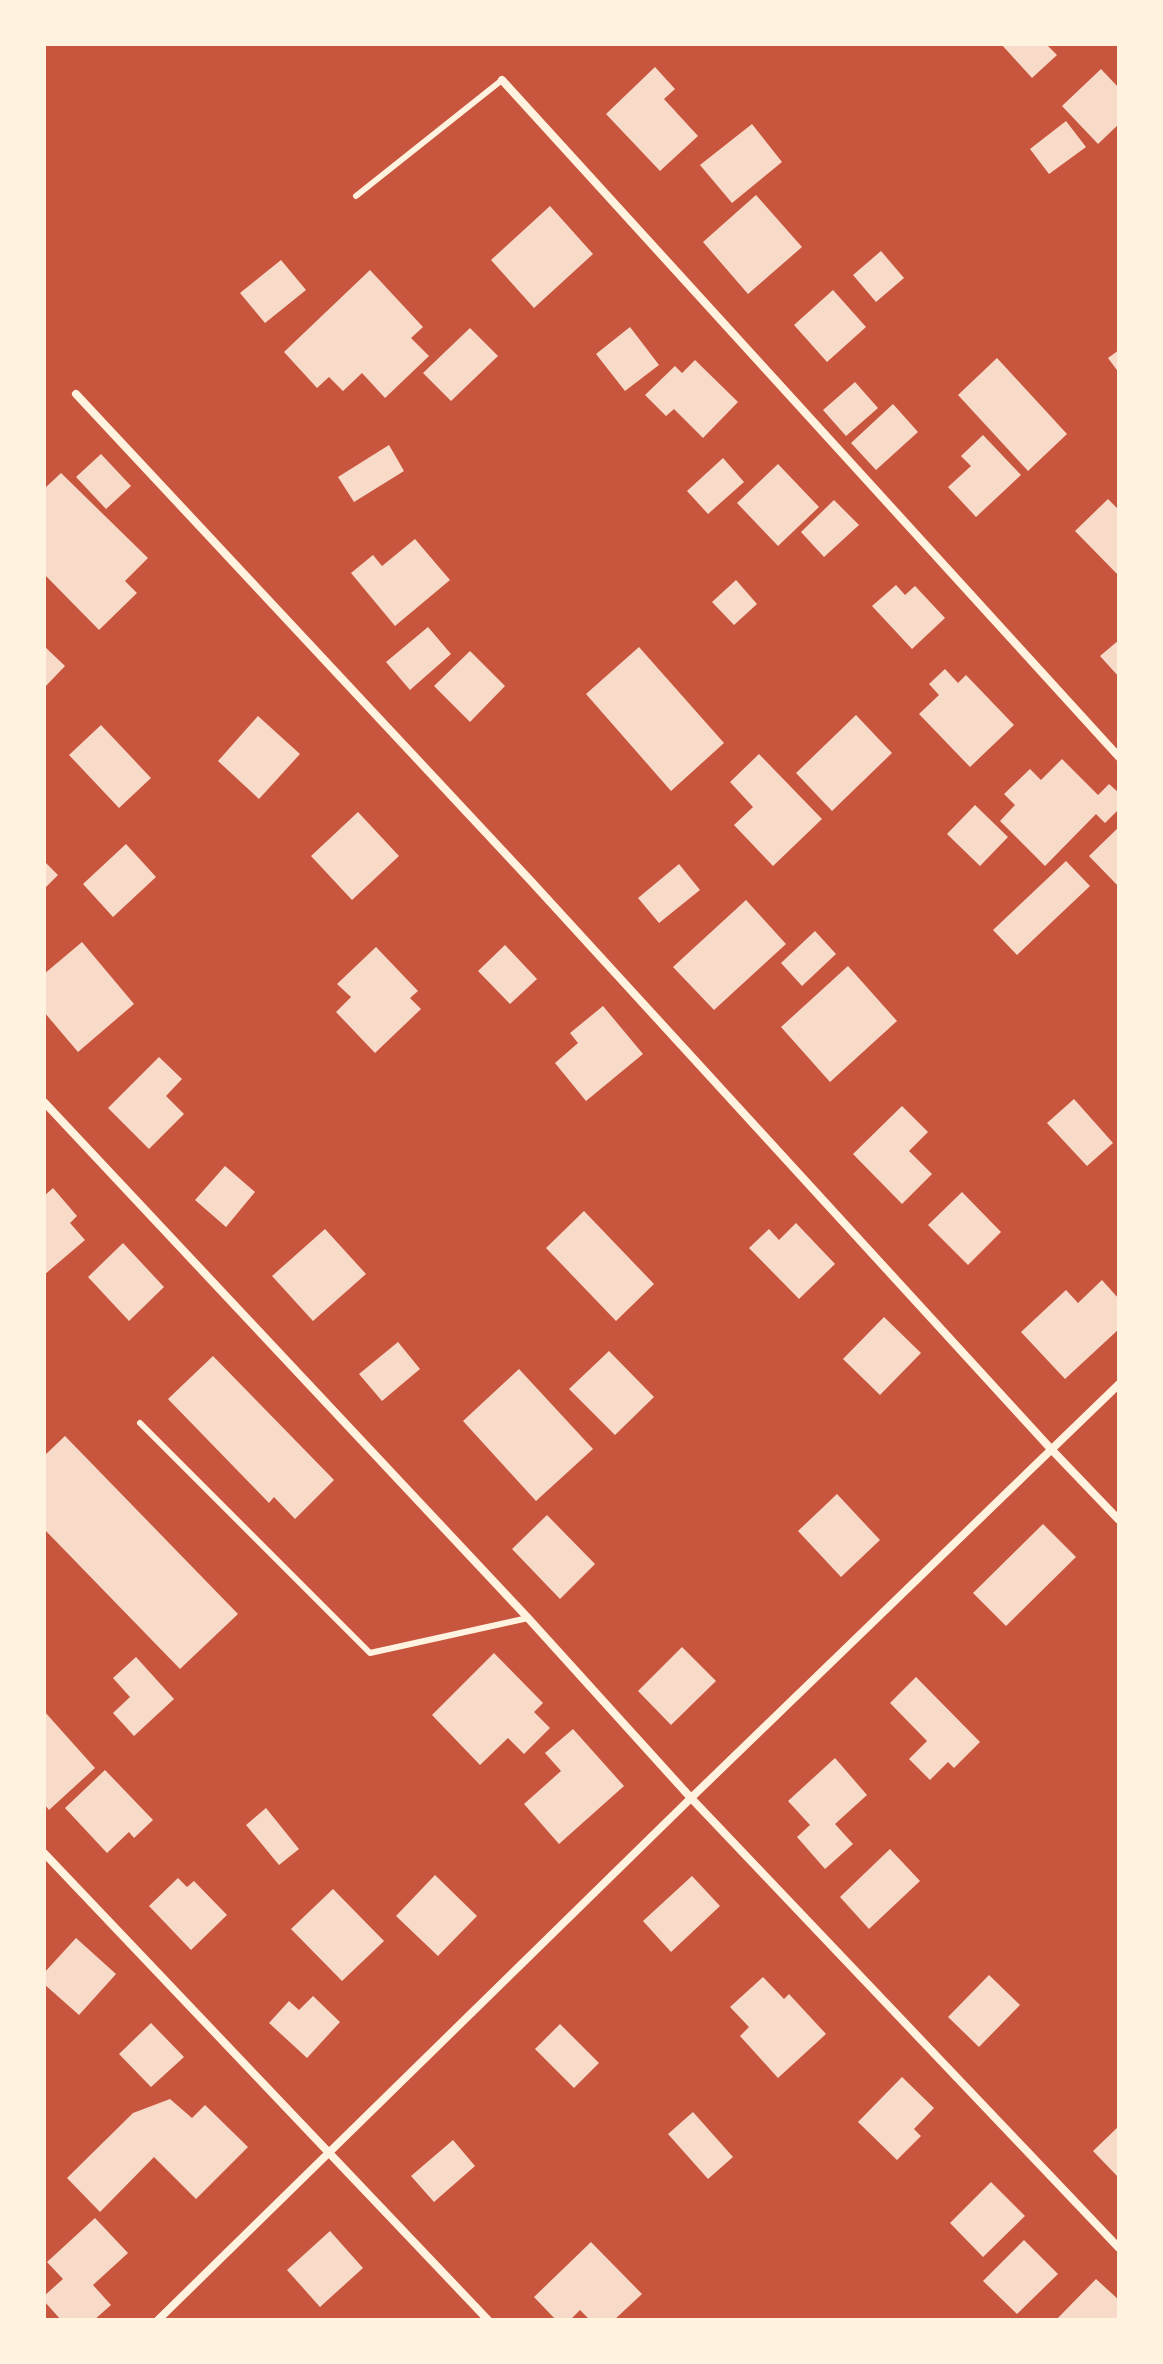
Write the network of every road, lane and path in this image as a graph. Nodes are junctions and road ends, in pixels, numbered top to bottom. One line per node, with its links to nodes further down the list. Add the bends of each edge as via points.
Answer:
1 (502, 80): 2 (lane); 4 (street)
2 (356, 196)
3 (76, 394): 8 (street)
4 (1119, 757)
5 (44, 1102): 10 (street)
6 (1119, 1384): 8 (street)
7 (140, 1423): 10 (lane, via 370,1653)
8 (1051, 1449): 9 (street); 11 (street)
9 (1119, 1520)
10 (528, 1618): 11 (street)
11 (691, 1798): 13 (street); 14 (street)
12 (44, 1853): 13 (street)
13 (330, 2152): 15 (street); 16 (street)
14 (1119, 2248)
15 (158, 2320)
16 (488, 2320)

